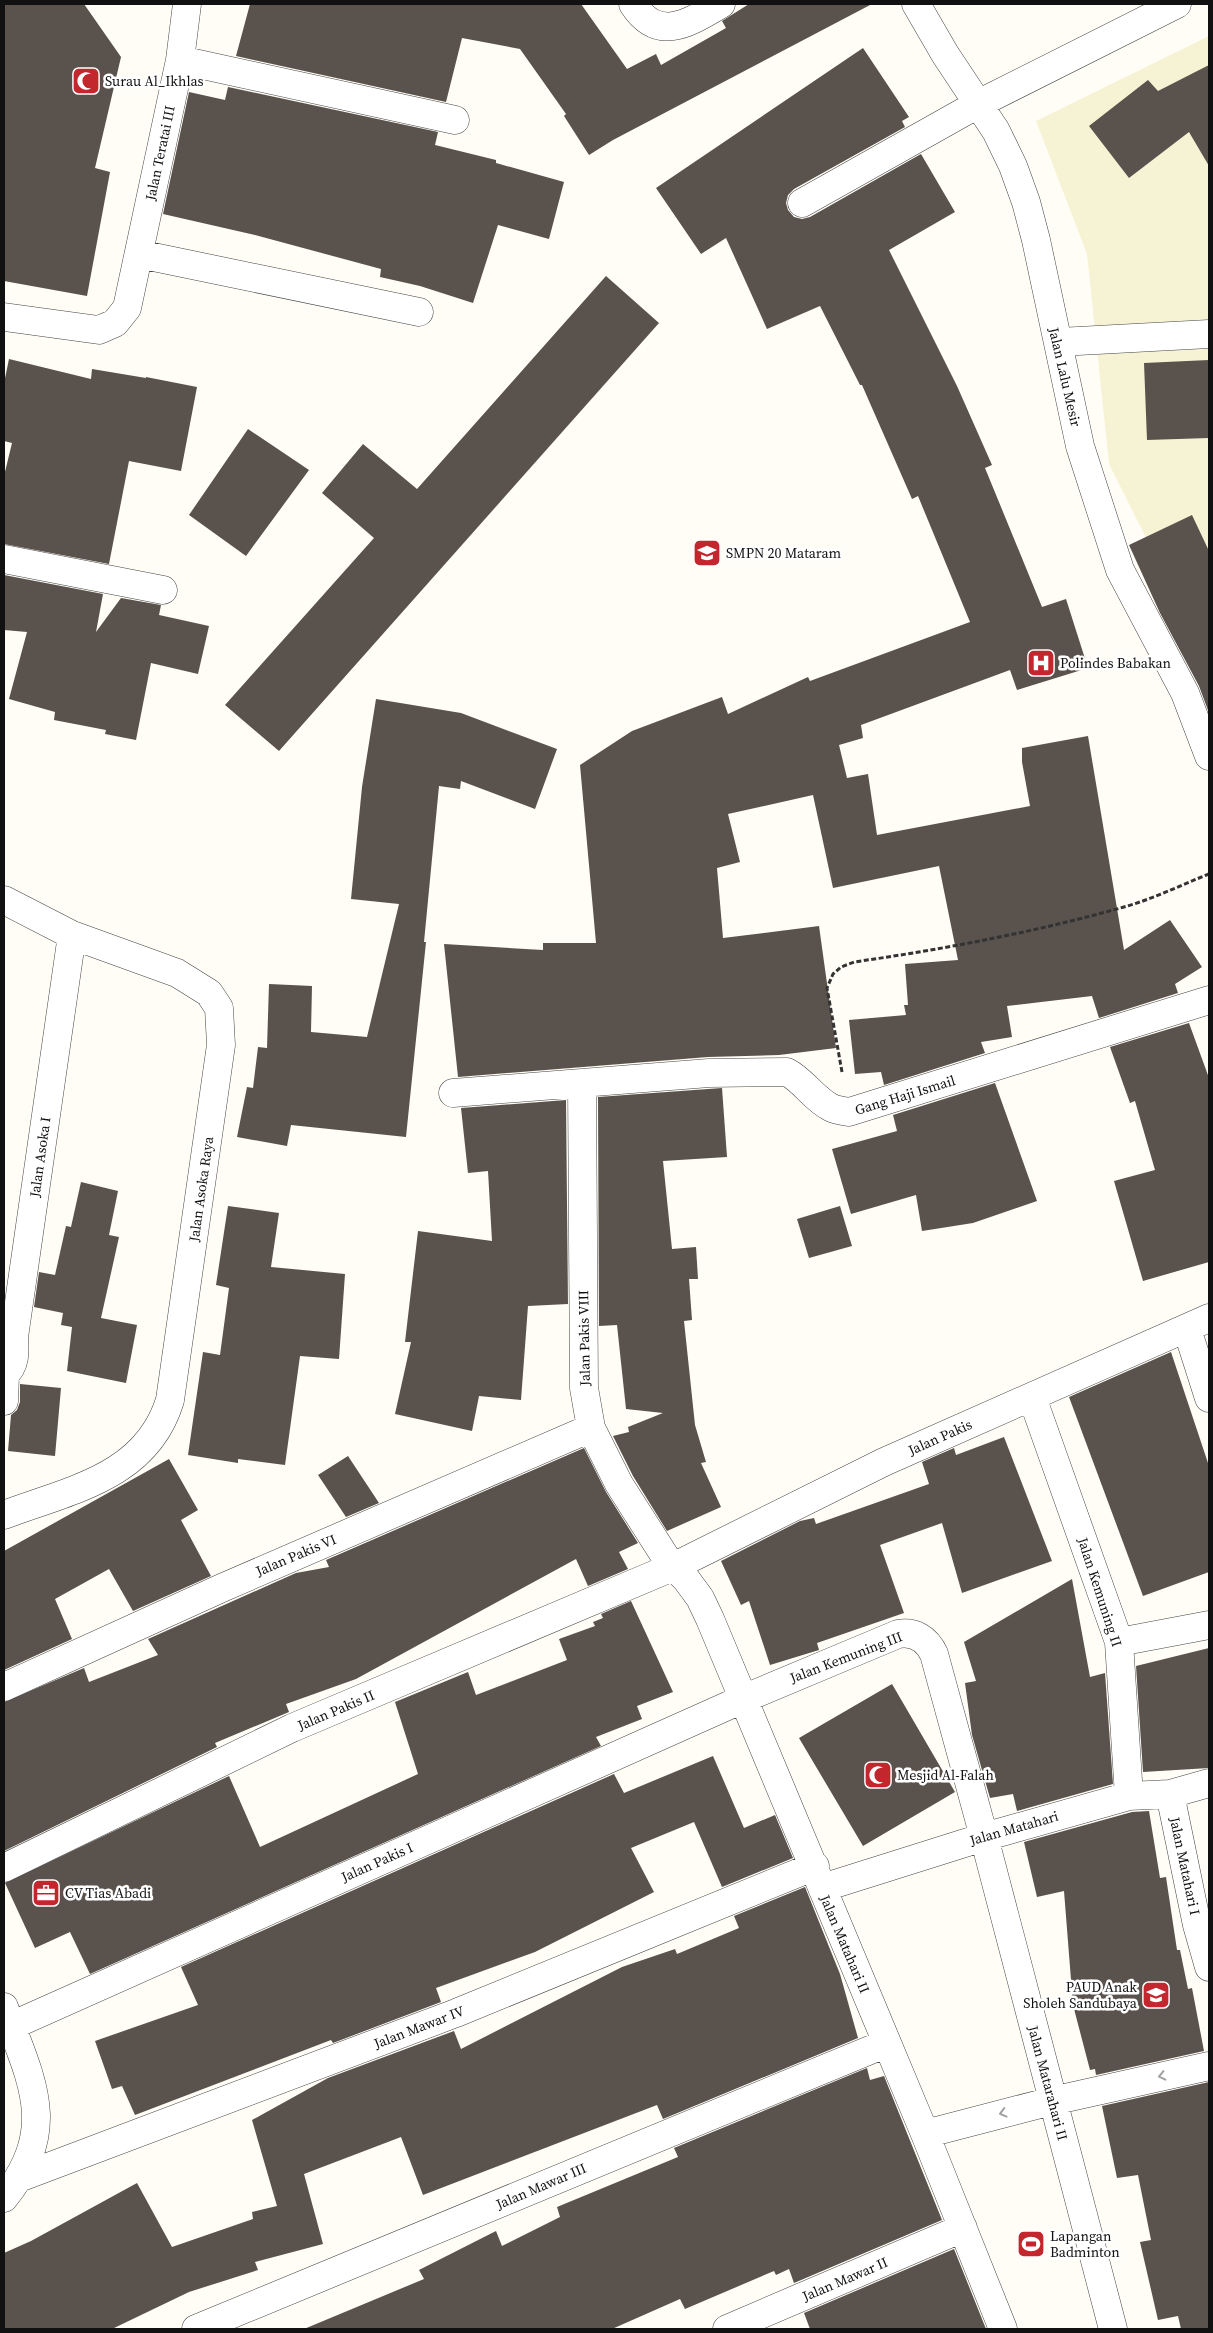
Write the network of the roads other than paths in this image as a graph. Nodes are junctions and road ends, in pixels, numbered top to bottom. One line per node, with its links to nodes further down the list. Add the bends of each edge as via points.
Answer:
1 (187, 4): 6 (street, Jalan Teratai III)
2 (633, 4): 3 (street, via 646,20 666,27 687,23)
3 (722, 4)
4 (916, 4): 7 (street, Jalan Lalu Mesir)
5 (1177, 4): 7 (street)
6 (180, 60): 8 (street); 10 (street, Jalan Teratai III)
7 (978, 104): 9 (street); 14 (street, Jalan Lalu Mesir, via 996,131 1026,202)
8 (455, 120)
9 (802, 204)
10 (139, 254): 11 (street); 12 (street, Jalan Teratai III, via 130,302 120,319 110,326 99,330)
11 (419, 312)
12 (4, 317)
13 (1209, 334): 14 (street)
14 (1059, 342): 17 (street, Jalan Lalu Mesir, via 1080,446 1120,570 1185,693)
15 (4, 559): 16 (street)
16 (164, 590)
17 (1209, 756)
18 (4, 900): 19 (street, Jalan Asoka Raya)
19 (72, 934): 24 (street, Jalan Asoka I, via 14,1337 14,1360); 28 (street, Jalan Asoka Raya, via 178,974 209,992 219,1008 221,1045 172,1390 164,1421 136,1457 103,1478)
20 (1209, 1000): 21 (street, Gang Haji Ismail, via 849,1112 830,1108 797,1077 787,1072 715,1073)
21 (582, 1084): 22 (street, Gang Haji Ismail); 27 (street, Jalan Pakis VIII, via 584,1388)
22 (453, 1093)
23 (1198, 1324): 25 (street, Jalan Pakis); 26 (street)
24 (4, 1384)
25 (1032, 1397): 29 (street, Jalan Pakis, via 884,1462); 31 (street, Jalan Kemuning II)
26 (1209, 1398)
27 (591, 1428): 29 (street, Jalan Pakis VIII, via 635,1511 668,1561); 32 (street, Jalan Pakis VI, via 224,1587)
28 (4, 1515)
29 (675, 1566): 33 (street, Jalan Matahari II, via 700,1598); 38 (street, Jalan Pakis II, via 292,1728)
30 (1209, 1625): 31 (street)
31 (1119, 1642): 36 (street, Jalan Kemuning II)
32 (4, 1687)
33 (743, 1699): 37 (street, Jalan Kemuning III, via 898,1634 918,1636 930,1645 934,1654); 39 (street, Jalan Matahari II); 41 (street, Jalan Pakis I)
34 (1209, 1783): 35 (street, Jalan Matahari)
35 (1170, 1794): 36 (street, Jalan Matahari); 40 (street, Jalan Matahari I)
36 (1129, 1796): 37 (street, Jalan Matahari)
37 (984, 1836): 39 (street, Jalan Matahari); 44 (street, Jalan Matarahari II)
38 (4, 1868)
39 (818, 1877): 42 (street, Jalan Matahari II); 46 (street, Jalan Mawar IV, via 456,2013)
40 (1209, 1967)
41 (7, 2016): 46 (street, via 33,2083 36,2102 34,2141 28,2160)
42 (887, 2043): 45 (street, Jalan Matahari II); 48 (street, Jalan Mawar III)
43 (1209, 2066): 44 (street, one-way to 44)
44 (1052, 2101): 45 (street, one-way to 45); 51 (street, Jalan Matarahari II)
45 (925, 2134): 47 (street, Jalan Matahari II)
46 (11, 2188)
47 (963, 2228): 49 (street, Jalan Mawar II); 50 (street, Jalan Matahari II)
48 (196, 2329)
49 (727, 2329)
50 (1003, 2329)
51 (1113, 2329)

